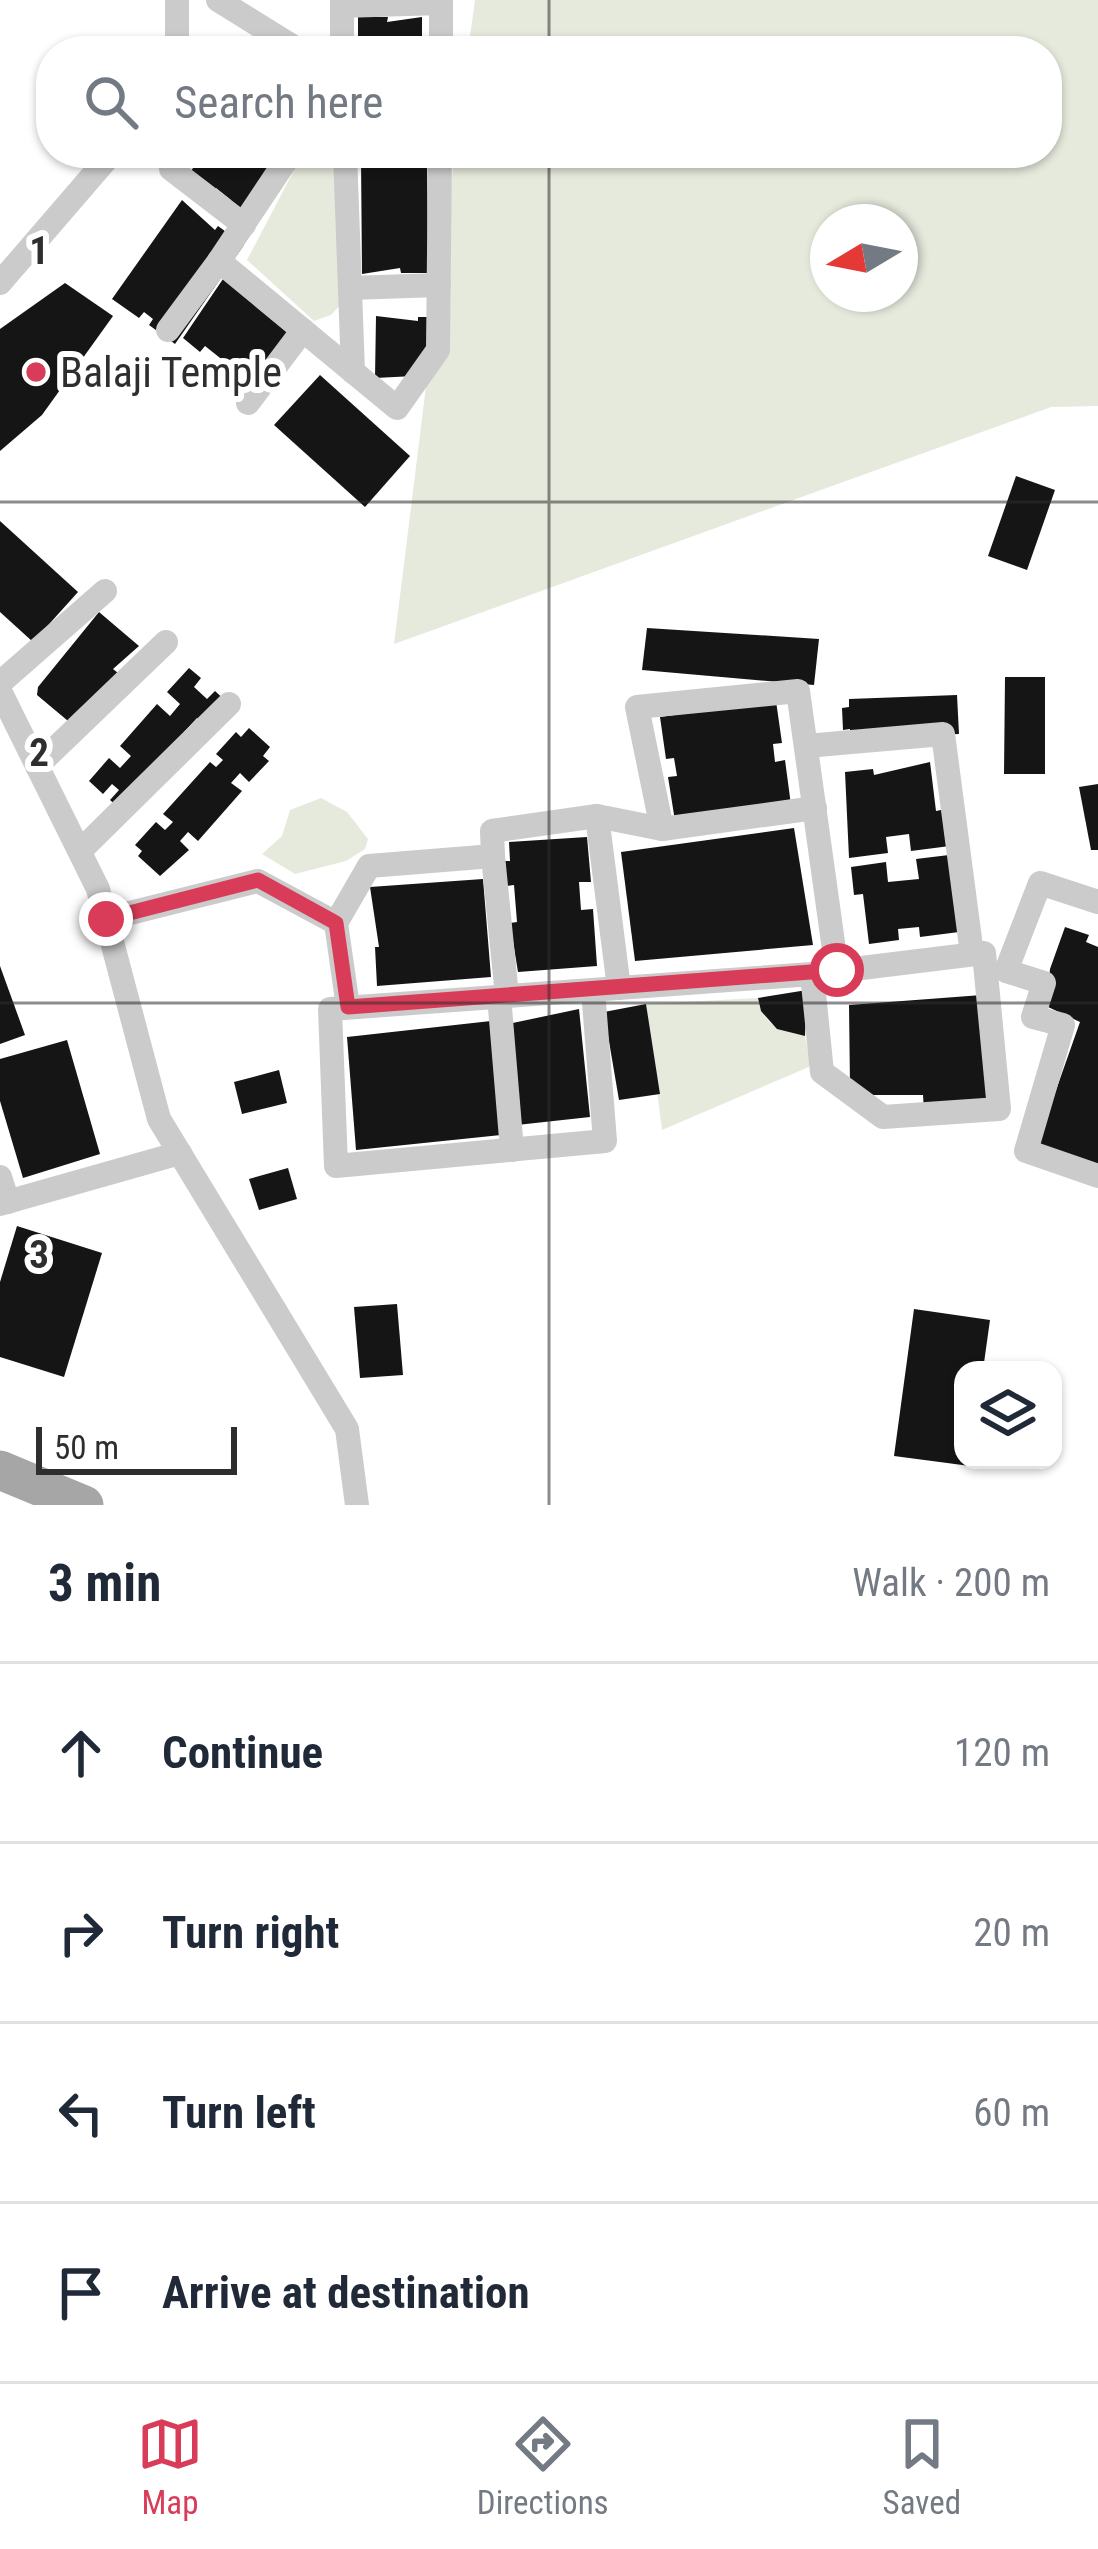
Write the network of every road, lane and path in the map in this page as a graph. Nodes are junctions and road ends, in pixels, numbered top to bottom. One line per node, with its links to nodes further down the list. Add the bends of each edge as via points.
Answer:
1 (177, 0): 5 (street)
2 (218, 0): 6 (street)
3 (441, 1): 4 (street); 8 (street)
4 (342, 3): 7 (street)
5 (176, 36)
6 (276, 36)
7 (342, 36)
8 (441, 36)
9 (99, 168): 16 (street)
10 (282, 168): 14 (street)
11 (346, 168): 18 (street)
12 (440, 168): 17 (street)
13 (171, 169): 14 (street)
14 (244, 225): 15 (street)
15 (219, 261): 19 (street); 20 (street)
16 (0, 283)
17 (439, 285): 18 (street); 21 (street, via 439,350 397,408)
18 (350, 287): 21 (street)
19 (168, 330)
20 (303, 330): 21 (street); 22 (street)
21 (353, 372)
22 (248, 403)
23 (105, 591): 25 (street)
24 (166, 642): 28 (street)
25 (0, 687): 28 (street)
26 (229, 704): 32 (street)
27 (806, 746): 29 (street); 31 (street, via 797,691 638,707); 37 (street, via 943,734)
28 (37, 766): 32 (street)
29 (815, 808): 31 (street); 38 (street)
30 (597, 816): 31 (street); 33 (street, via 491,831); 39 (street)
31 (662, 829)
32 (80, 851): 35 (street)
33 (493, 856): 36 (street, via 369,866); 41 (street)
34 (1098, 902): 45 (street, via 1040,883 1006,971 1045,983 1033,1017 1063,1025 1025,1151)
35 (106, 919): 36 (street, via 258,880); 44 (street, via 159,1119)
36 (336, 923): 42 (street)
37 (972, 954): 38 (street); 38 (street, via 984,953 999,1109 883,1117 822,1072)
38 (824, 972): 39 (street)
39 (619, 988): 40 (street)
40 (592, 990): 41 (street); 43 (street, via 605,1141)
41 (503, 996): 42 (street); 43 (street)
42 (348, 1007): 43 (street, via 330,1009 336,1166)
43 (512, 1150)
44 (180, 1153): 47 (street); 50 (street, via 347,1429)
45 (1098, 1176)
46 (0, 1177): 47 (street)
47 (4, 1203)
48 (0, 1469): 49 (main road)
49 (84, 1505)
50 (357, 1505)

